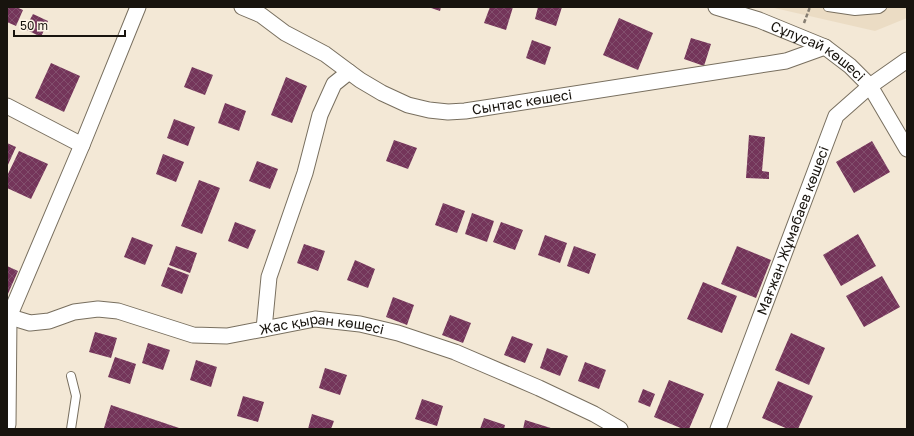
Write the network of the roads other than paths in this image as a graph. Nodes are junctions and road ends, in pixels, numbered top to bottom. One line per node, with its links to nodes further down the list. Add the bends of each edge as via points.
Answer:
1 (138, 7): 11 (street)
2 (242, 7): 8 (street, Сынтас көшесі, via 261,15 285,33 325,54)
3 (716, 7): 6 (street, Сұлусай көшесі, via 759,20)
4 (828, 7): 5 (lane, via 855,12)
5 (882, 7)
6 (825, 47): 8 (street, Сынтас көшесі, via 786,61 448,112 408,104 382,93); 9 (street, Сұлусай көшесі, via 850,66)
7 (907, 60): 9 (street, Мағжан Жұмабаев көшесі)
8 (349, 72): 14 (street, via 334,84 320,116 305,173 269,277)
9 (870, 86): 12 (street, Сұлусай көшесі); 19 (street, Мағжан Жұмабаев көшесі, via 836,116)
10 (7, 106): 11 (street)
11 (82, 144): 13 (street)
12 (907, 149)
13 (8, 317): 14 (street, Жас қыран көшесі, via 30,323 49,322 74,312 98,309 118,311 193,335 227,336); 16 (street)
14 (264, 329): 18 (street, Жас қыран көшесі, via 315,319 360,324 398,333 455,352 539,388)
15 (72, 376): 17 (lane, via 76,396)
16 (7, 428)
17 (71, 429)
18 (620, 429)
19 (718, 429)

